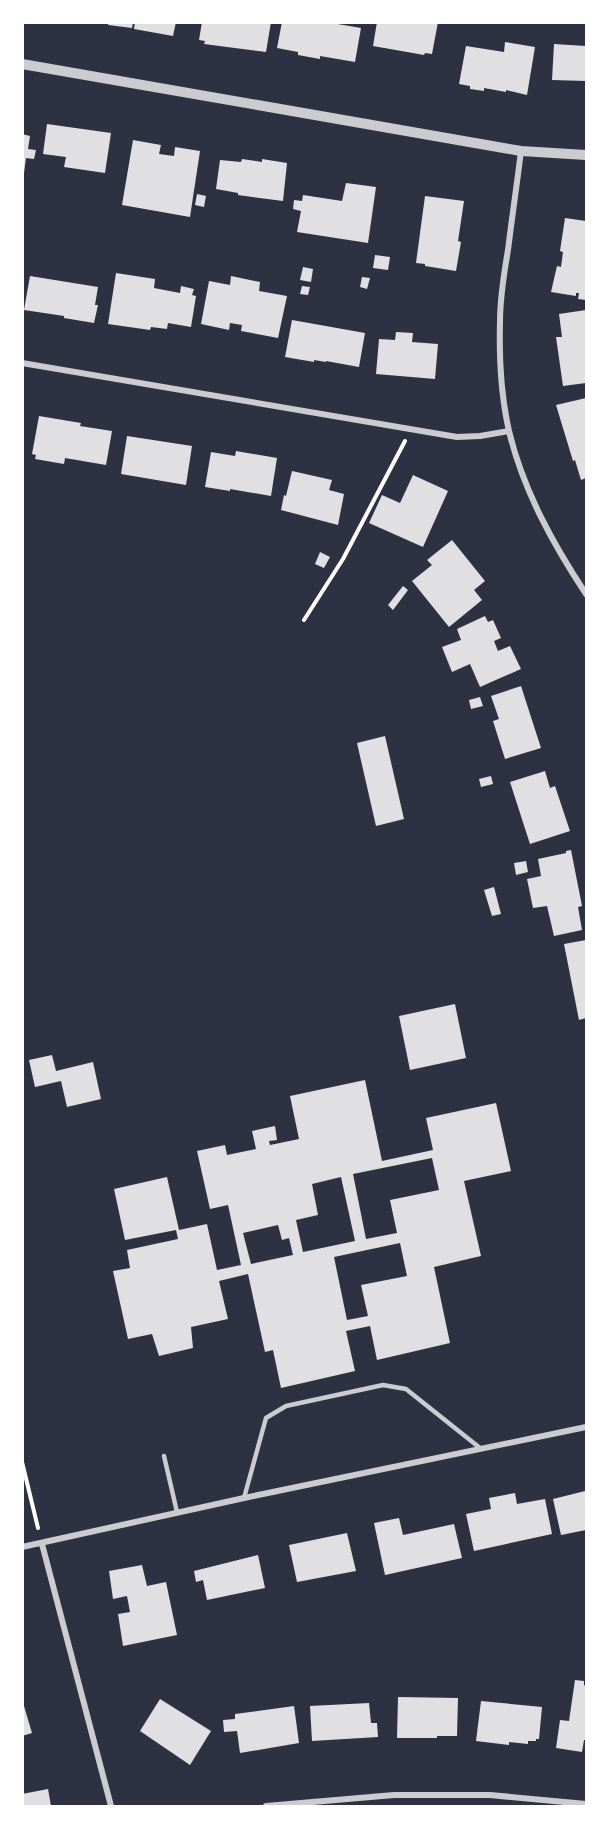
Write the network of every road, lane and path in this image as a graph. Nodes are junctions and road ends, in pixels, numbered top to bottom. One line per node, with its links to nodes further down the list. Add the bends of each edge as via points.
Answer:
1 (22, 64): 2 (street)
2 (522, 150): 3 (street); 6 (street, via 500,321 501,378)
3 (586, 155)
4 (22, 363): 5 (street)
5 (411, 430): 6 (street, via 457,437); 8 (path, via 343,559)
6 (509, 431): 7 (street, via 547,530)
7 (586, 594)
8 (304, 620)
9 (586, 1426): 10 (street)
10 (480, 1448): 13 (street); 13 (lane, via 406,1389 383,1385 286,1406 266,1418)
11 (164, 1456): 14 (lane)
12 (22, 1462): 15 (path)
13 (244, 1498): 14 (street)
14 (177, 1512): 15 (street)
15 (42, 1544): 16 (street); 18 (street)
16 (22, 1547)
17 (586, 1803): 19 (street, via 490,1795 393,1795)
18 (111, 1806)
19 (266, 1806)

